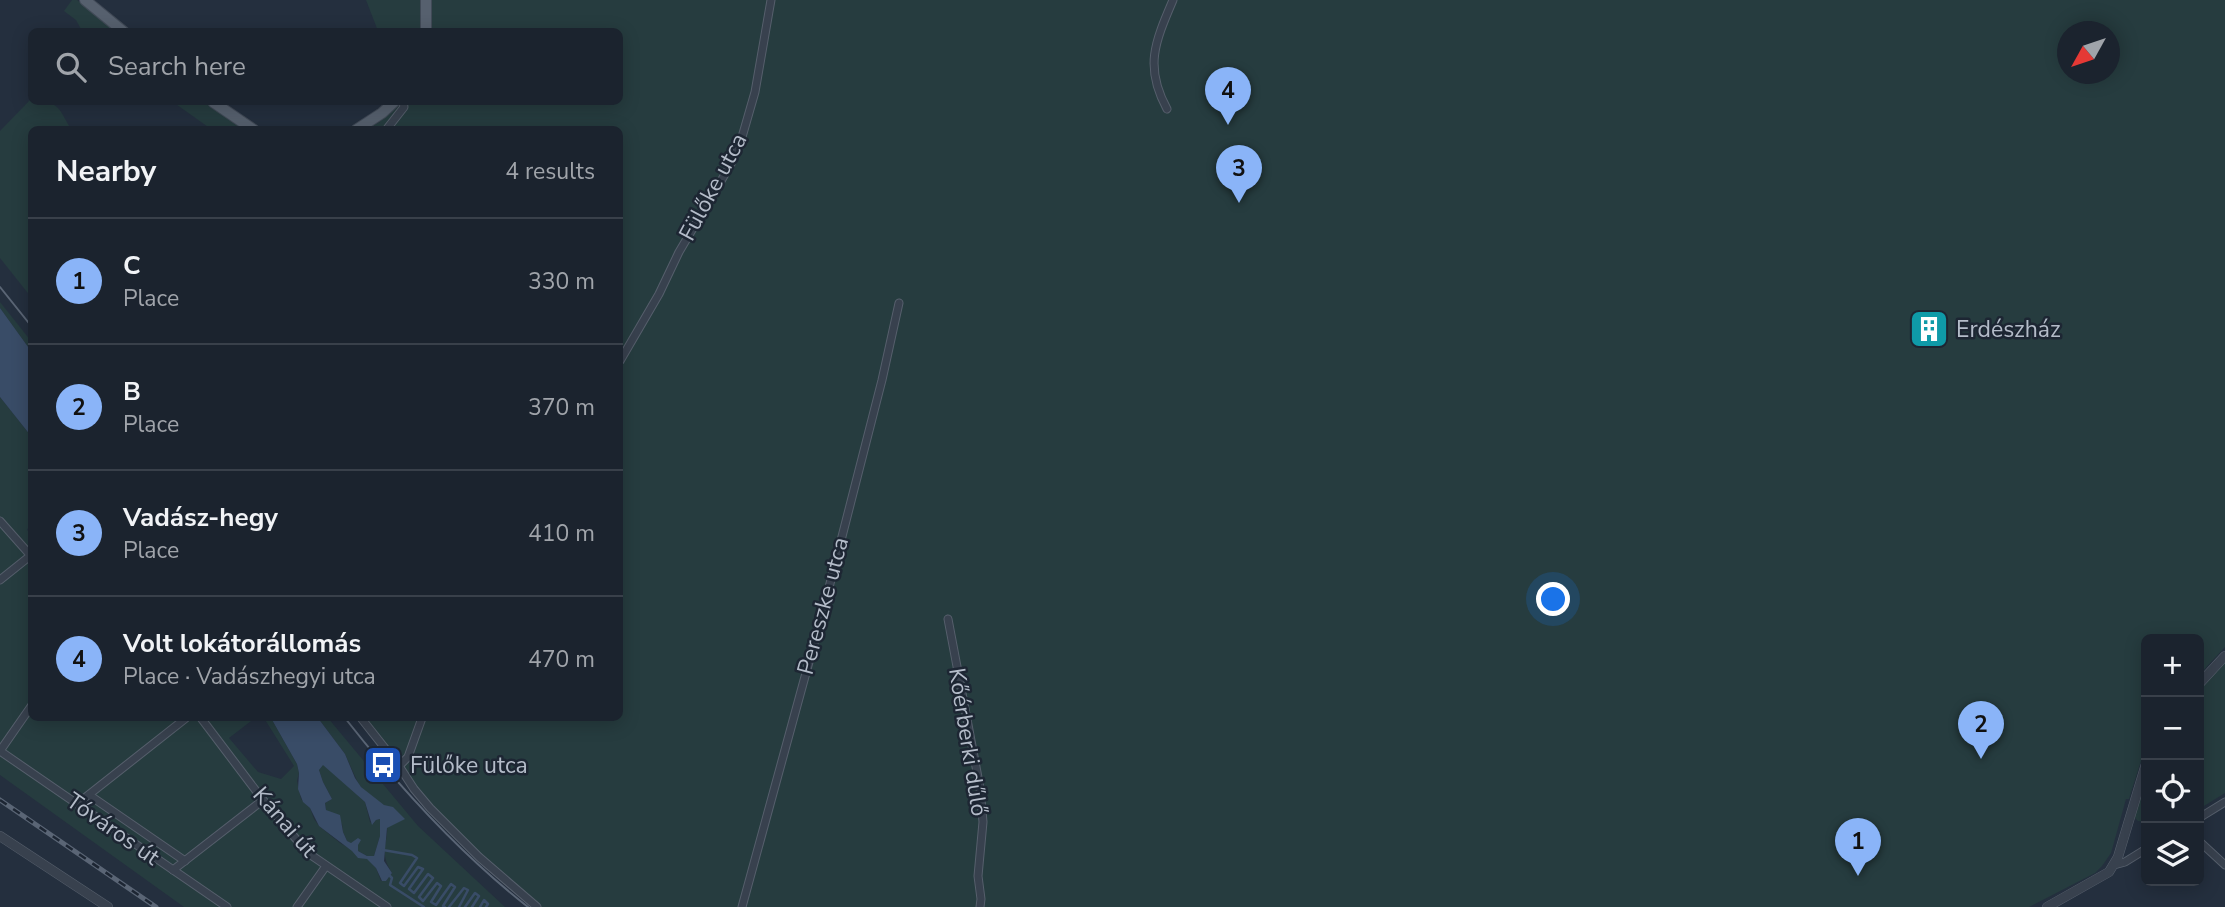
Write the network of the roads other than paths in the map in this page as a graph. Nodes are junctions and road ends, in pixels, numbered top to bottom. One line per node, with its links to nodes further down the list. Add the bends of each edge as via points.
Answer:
1 (85, 0): 5 (main road)
2 (426, 0): 6 (main road)
3 (771, 0): 15 (street, Fülőke utca, via 755,92 740,144)
4 (1173, 0): 10 (street, via 1153,70)
5 (119, 28)
6 (426, 28)
7 (217, 105): 11 (main road)
8 (391, 105): 12 (main road)
9 (404, 105): 13 (street)
10 (1167, 109)
11 (248, 126)
12 (362, 126)
13 (389, 126)
14 (899, 303): 49 (street, Pereszke utca, via 824,607)
15 (623, 356)
16 (0, 521): 17 (street)
17 (28, 553)
18 (28, 558): 19 (street)
19 (0, 580)
20 (948, 619): 50 (street, Kőérberki dűlő, via 980,789)
21 (2225, 656): 22 (street)
22 (2204, 679)
23 (28, 711): 28 (street)
24 (182, 721): 31 (street)
25 (203, 721): 32 (street, Kánai út)
26 (363, 721): 29 (street)
27 (421, 721): 29 (street, via 408,757)
28 (0, 751): 34 (street, Tóváros út)
29 (399, 766): 48 (street, via 450,829)
30 (2141, 780): 40 (street)
31 (89, 795): 34 (street); 39 (street)
32 (263, 800): 39 (street); 42 (street, Kánai út, via 308,853)
33 (2225, 802): 35 (street)
34 (77, 804): 43 (street, Tóváros út)
35 (2204, 815)
36 (0, 836): 44 (street)
37 (2204, 846): 41 (street)
38 (2141, 852): 40 (street)
39 (185, 861): 43 (street)
40 (2114, 865): 51 (street, via 2097,881)
41 (2225, 865)
42 (326, 866): 46 (street); 47 (street, Kánai út)
43 (173, 870): 45 (street, Tóváros út)
44 (108, 907)
45 (227, 907)
46 (297, 907)
47 (387, 907)
48 (537, 907)
49 (742, 907)
50 (980, 907)
51 (2047, 907)

